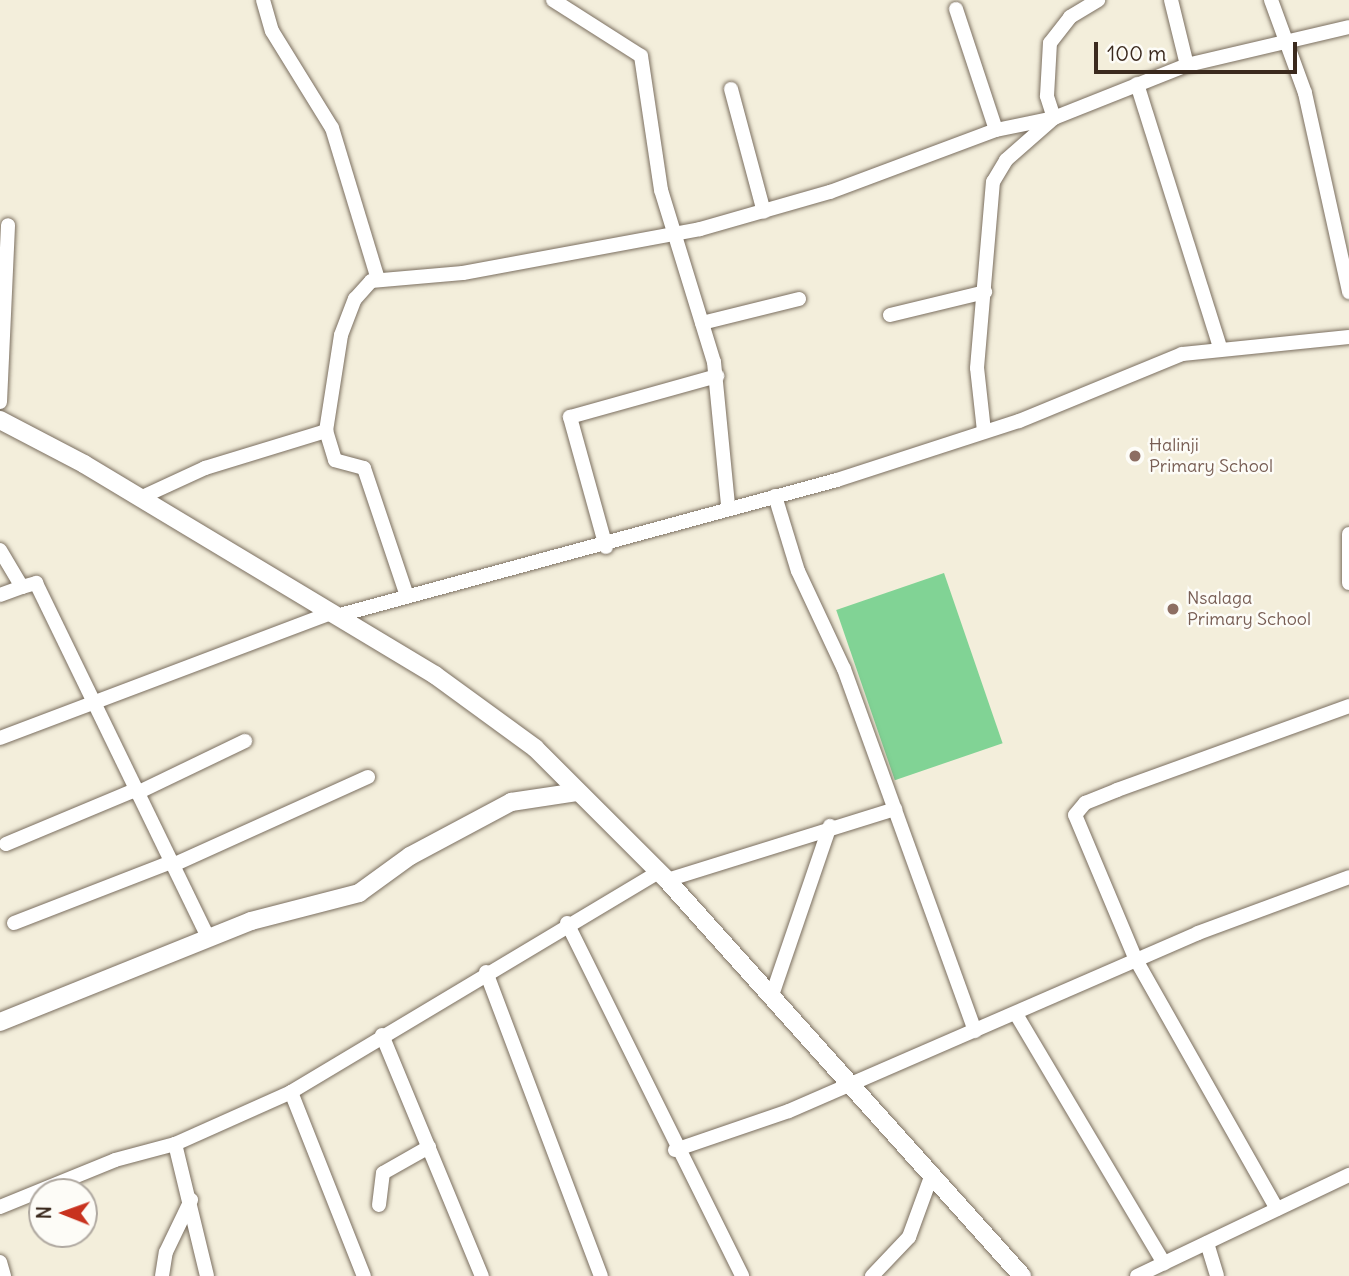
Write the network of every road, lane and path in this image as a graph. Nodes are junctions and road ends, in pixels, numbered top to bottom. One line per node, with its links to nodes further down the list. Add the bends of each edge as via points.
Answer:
1 (263, 0): 17 (street, via 272,31 332,128)
2 (553, 0): 16 (street, via 639,53 650,146)
3 (1098, 0): 12 (street, via 1070,17 1050,43 1047,96)
4 (1171, 0): 9 (street)
5 (1270, 0): 8 (street)
6 (956, 9): 13 (street)
7 (1349, 27): 8 (street)
8 (1288, 41): 9 (street); 19 (street)
9 (1186, 65): 10 (street)
10 (1137, 84): 12 (street); 24 (street)
11 (731, 89): 14 (street)
12 (1054, 118): 13 (street); 18 (street, via 995,174)
13 (996, 130): 14 (street)
14 (764, 212): 16 (street)
15 (8, 225): 26 (street)
16 (674, 236): 17 (street, via 463,273); 22 (street)
17 (378, 279): 28 (street, via 362,289 348,314 330,386)
18 (985, 292): 21 (street); 29 (street, via 977,368)
19 (1349, 292)
20 (799, 299): 22 (street)
21 (890, 315)
22 (702, 324): 25 (street)
23 (1349, 337): 24 (street)
24 (1220, 347): 29 (street, via 1136,368 1050,410)
25 (717, 376): 32 (street); 34 (street, via 570,417)
26 (0, 402)
27 (0, 420): 31 (street)
28 (327, 431): 31 (street, via 205,468); 39 (street, via 335,460 364,468)
29 (984, 431): 30 (street)
30 (775, 496): 32 (street); 48 (street, via 798,571 844,669)
31 (140, 498): 40 (street)
32 (728, 505): 34 (street)
33 (1349, 534): 36 (street)
34 (606, 547): 39 (street)
35 (0, 550): 37 (street)
36 (1349, 583)
37 (22, 587): 38 (street); 41 (street, via 36,583)
38 (0, 595)
39 (407, 596): 40 (street)
40 (333, 615): 41 (street); 47 (street, via 507,726)
41 (94, 702): 43 (street); 46 (street)
42 (1349, 706): 57 (street, via 1078,808 1077,823)
43 (0, 738)
44 (245, 741): 46 (street)
45 (368, 778): 51 (street)
46 (136, 792): 50 (street); 51 (street)
47 (578, 792): 52 (street); 56 (street, via 511,802 410,856 359,893)
48 (895, 809): 49 (street); 62 (street)
49 (830, 826): 52 (street); 59 (street)
50 (6, 844)
51 (172, 863): 54 (street); 56 (street)
52 (663, 876): 55 (street); 59 (street)
53 (1349, 877): 57 (street)
54 (14, 923)
55 (567, 923): 58 (street); 68 (street)
56 (209, 939): 61 (street)
57 (1136, 960): 60 (street); 74 (street)
58 (486, 972): 63 (street); 84 (street)
59 (771, 998): 64 (street)
60 (1016, 1014): 62 (street); 77 (street)
61 (0, 1022)
62 (975, 1031): 64 (street)
63 (382, 1035): 65 (street); 67 (street)
64 (848, 1085): 68 (street); 70 (street)
65 (291, 1092): 66 (street); 82 (street)
66 (175, 1144): 71 (street); 73 (street, via 115,1160)
67 (429, 1147): 72 (street, via 383,1173); 83 (street)
68 (675, 1150): 85 (street)
69 (1349, 1175): 74 (street)
70 (931, 1177): 78 (street, via 909,1237); 87 (street)
71 (191, 1200): 80 (street, via 166,1252); 81 (street)
72 (379, 1205)
73 (0, 1207)
74 (1278, 1209): 75 (street)
75 (1208, 1243): 77 (street); 89 (street)
76 (0, 1262): 79 (street)
77 (1164, 1263): 88 (street)
78 (889, 1270): 86 (street)
79 (4, 1276)
80 (162, 1276)
81 (207, 1276)
82 (364, 1276)
83 (482, 1276)
84 (601, 1276)
85 (741, 1276)
86 (872, 1276)
87 (1022, 1276)
88 (1137, 1276)
89 (1217, 1276)

